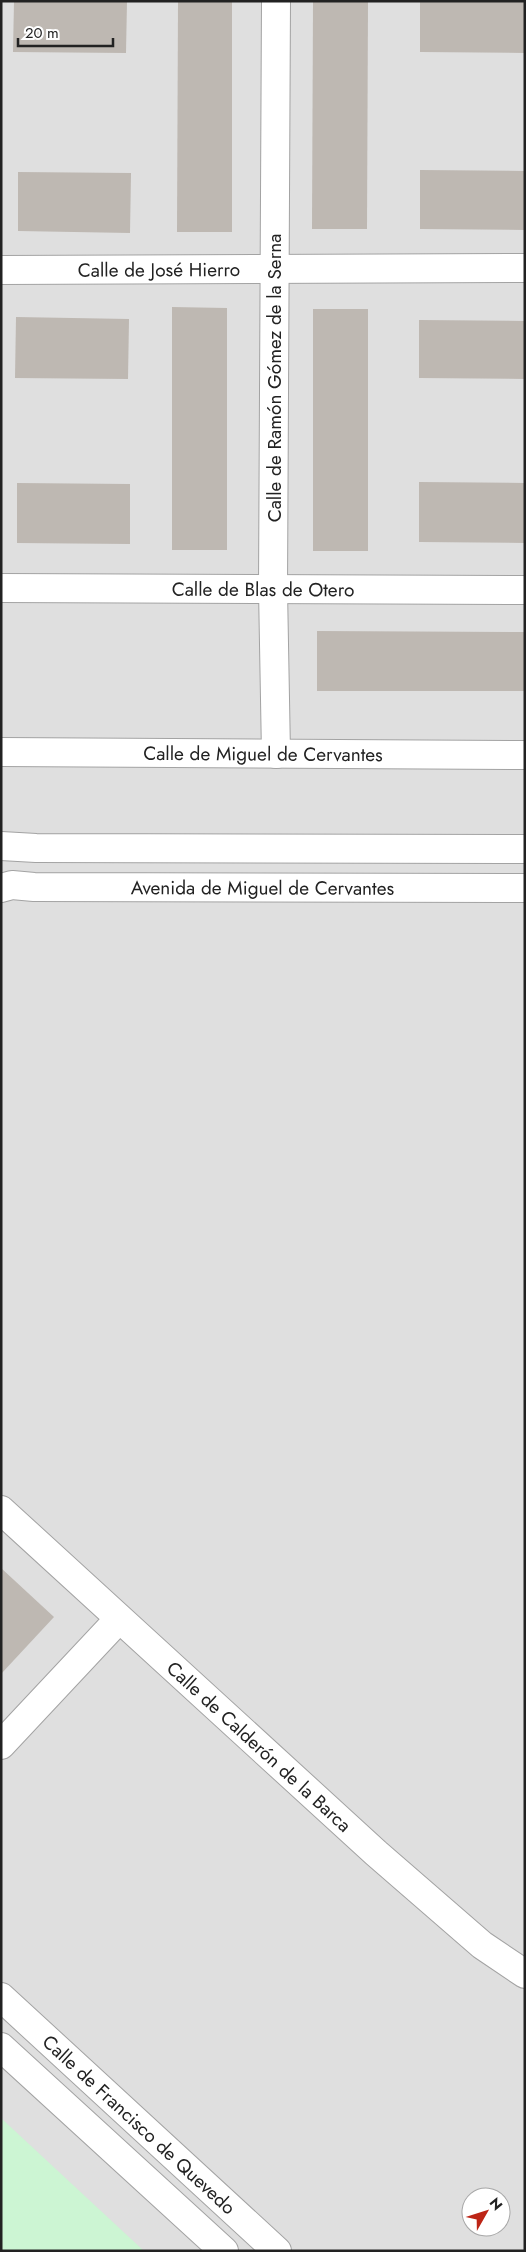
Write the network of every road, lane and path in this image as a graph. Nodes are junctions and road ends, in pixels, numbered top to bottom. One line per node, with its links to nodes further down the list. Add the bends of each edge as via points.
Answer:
1 (276, 1): 2 (street, Calle de Ramón Gómez de la Serna)
2 (274, 268): 3 (street, Calle de José Hierro); 4 (street, Calle de José Hierro); 6 (street, Calle de Ramón Gómez de la Serna)
3 (525, 268)
4 (1, 270)
5 (1, 588): 6 (street, Calle de Blas de Otero)
6 (273, 589): 7 (street, Calle de Blas de Otero); 9 (street, Calle de Ramón Gómez de la Serna)
7 (525, 590)
8 (1, 752): 9 (street, Calle de Miguel de Cervantes)
9 (276, 754): 10 (street, Calle de Miguel de Cervantes)
10 (525, 756)
11 (1, 846): 12 (street, Avenida de Miguel de Cervantes)
12 (525, 849)
13 (1, 888): 14 (street, Avenida de Miguel de Cervantes, via 12,885)
14 (525, 888)
15 (1, 1510): 16 (street, Calle de Calderón de la Barca)
16 (119, 1619): 17 (street); 18 (street, Calle de Calderón de la Barca, via 376,1853 482,1945)
17 (1, 1744)
18 (525, 1974)
19 (1, 1997): 22 (street, Calle de Francisco de Quevedo)
20 (1, 2047): 21 (street, Calle de Francisco de Quevedo)
21 (224, 2251)
22 (277, 2251)

